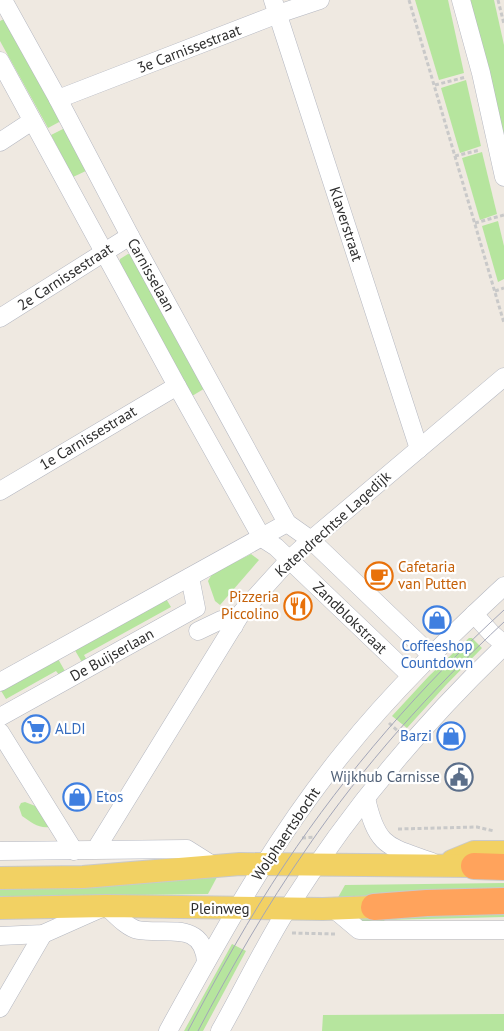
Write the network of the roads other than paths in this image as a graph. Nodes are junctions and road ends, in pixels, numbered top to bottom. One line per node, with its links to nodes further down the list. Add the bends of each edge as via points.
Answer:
1 (3, 0): 6 (street, Carnisselaan)
2 (320, 0): 4 (street, 3e Carnissestraat)
3 (462, 0): 9 (street)
4 (275, 7): 6 (street, 3e Carnissestraat); 15 (street, Klaverstraat)
5 (0, 62): 7 (street, Carnisselaan)
6 (58, 99): 10 (street, Carnisselaan)
7 (32, 121): 8 (street); 11 (street, Carnisselaan)
8 (0, 142)
9 (504, 177)
10 (130, 236): 11 (street, 2e Carnissestraat); 17 (street, Carnisselaan)
11 (104, 251): 12 (street, 2e Carnissestraat); 14 (street, Carnisselaan)
12 (0, 318)
13 (504, 377): 15 (street, Katendrechtse Lagedijk)
14 (177, 386): 16 (street, 1e Carnissestraat); 18 (street, Carnisselaan)
15 (419, 448): 19 (street, Katendrechtse Lagedijk)
16 (0, 491)
17 (288, 523): 18 (street, De Buijserlaan); 19 (street, Carnisselaan)
18 (262, 538): 20 (street, Carnisselaan); 21 (street, De Buijserlaan)
19 (311, 540): 20 (street, Katendrechtse Lagedijk); 27 (street, Zandblokstraat)
20 (289, 560): 24 (street, Katendrechtse Lagedijk, via 242,612); 28 (street, Zandblokstraat)
21 (190, 577): 29 (street, De Buijserlaan); 30 (street, De Buijserlaan, via 196,608)
22 (504, 586): 23 (street, Wolphaertsbocht)
23 (474, 614): 26 (street); 27 (street, Wolphaertsbocht)
24 (234, 626): 25 (street, via 221,620); 33 (street, Katendrechtse Lagedijk)
25 (198, 631)
26 (504, 645): 32 (street, via 465,683)
27 (431, 655): 28 (street, Wolphaertsbocht)
28 (410, 676): 37 (street, Wolphaertsbocht, via 343,752)
29 (0, 682)
30 (0, 717)
31 (0, 732): 34 (street)
32 (366, 798): 38 (street); 40 (street, via 376,831 385,843)
33 (96, 849): 34 (street); 39 (street, via 187,850)
34 (74, 851): 35 (street)
35 (0, 852)
36 (504, 852): 40 (main road, via 474,852)
37 (264, 865): 38 (main road); 39 (main road); 48 (street, Wolphaertsbocht)
38 (318, 865): 40 (main road); 49 (street)
39 (214, 866): 43 (main road, via 83,878)
40 (442, 866): 41 (main road)
41 (474, 866): 42 (highway)
42 (504, 866)
43 (0, 878)
44 (504, 901): 46 (highway, Pleinweg)
45 (106, 906): 47 (main road, Pleinweg); 48 (main road, Pleinweg); 52 (street, Pleinweg); 54 (street, Pleinweg, via 136,930 177,931 191,935 203,946)
46 (374, 906): 50 (main road, Pleinweg)
47 (0, 908)
48 (238, 908): 49 (main road, Pleinweg); 54 (street, Wolphaertsbocht)
49 (287, 909): 50 (main road, Pleinweg); 57 (street)
50 (334, 909): 51 (street, via 359,930)
51 (504, 930)
52 (43, 934): 53 (street, Pleinweg); 55 (street)
53 (0, 936)
54 (206, 962): 56 (street, Wolphaertsbocht)
55 (0, 1008)
56 (168, 1031)
57 (220, 1031)

